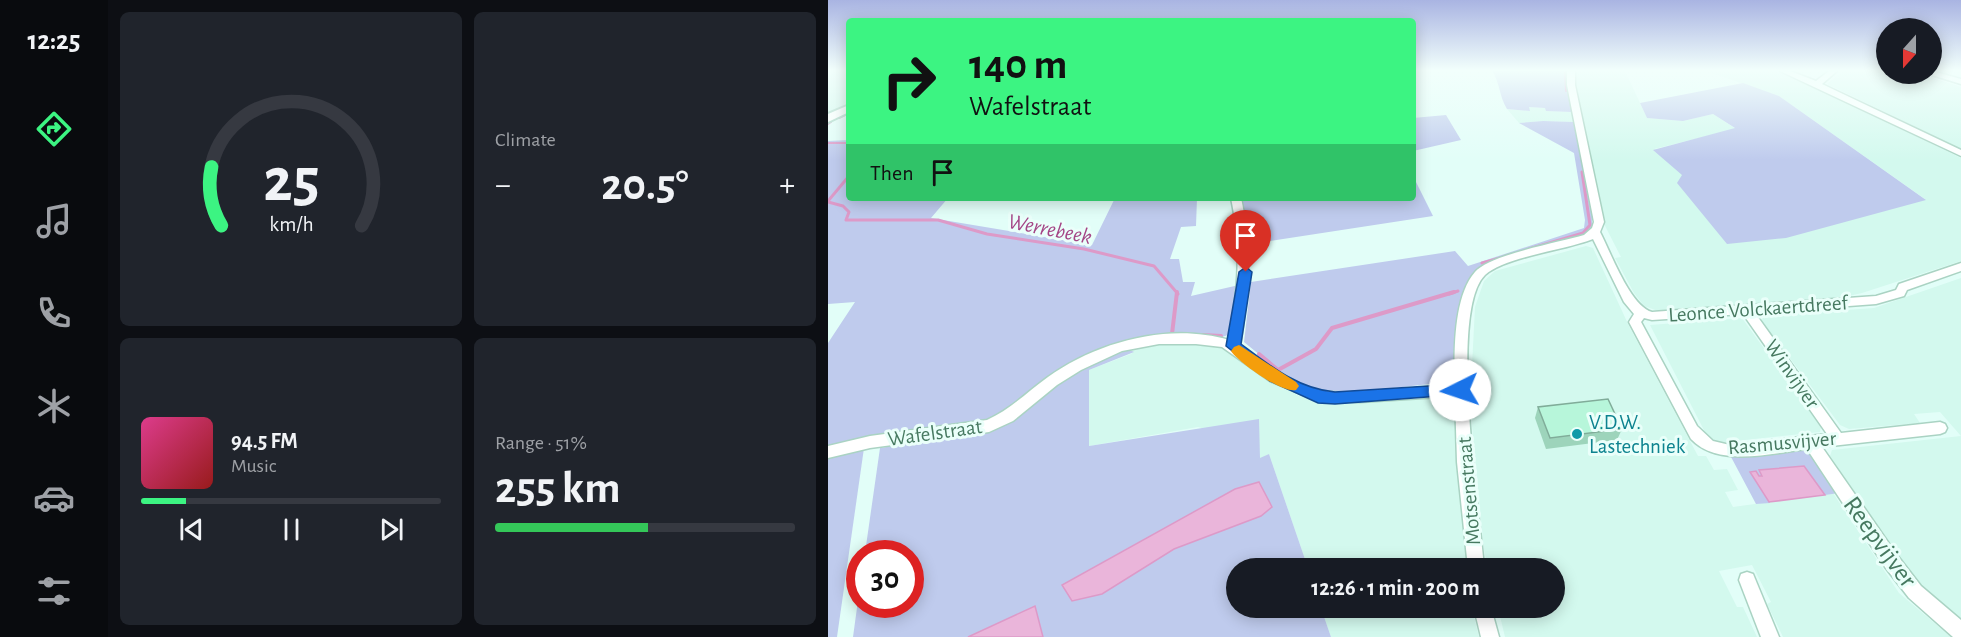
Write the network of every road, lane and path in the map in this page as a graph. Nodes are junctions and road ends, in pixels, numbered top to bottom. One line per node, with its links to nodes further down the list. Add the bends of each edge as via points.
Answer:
1 (1574, 101): 7 (street, via 1599,222)
2 (1852, 101): 5 (street)
3 (846, 110): 4 (street)
4 (828, 119)
5 (1961, 153)
6 (1237, 201): 11 (street, via 1246,272)
7 (1595, 233): 10 (street, Leonce Volckaertdreef, via 1630,302); 12 (street, Motsenstraat, via 1493,265 1478,275 1469,294)
8 (1961, 267): 9 (street, Leonce Volckaertdreef, via 1876,300)
9 (1747, 310): 10 (street, Leonce Volckaertdreef, via 1662,316); 14 (street, Winvijver)
10 (1641, 313): 15 (street, Rasmusvijver, via 1635,322 1698,438 1713,448 1730,451)
11 (1234, 346): 12 (street, Wafelstraat, via 1275,377 1318,396); 16 (street, Wafelstraat, via 1196,339 1138,342 1066,372 999,423)
12 (1460, 390): 17 (street, Motsenstraat)
13 (1940, 428): 14 (street, Rasmusvijver)
14 (1837, 438): 15 (street, Rasmusvijver)
15 (1811, 442): 20 (street, Reepvijver, via 1915,592)
16 (828, 452)
17 (1475, 558)
18 (1747, 580): 22 (street)
19 (1485, 618): 21 (street)
20 (1961, 632)
21 (1490, 637)
22 (1770, 637)

